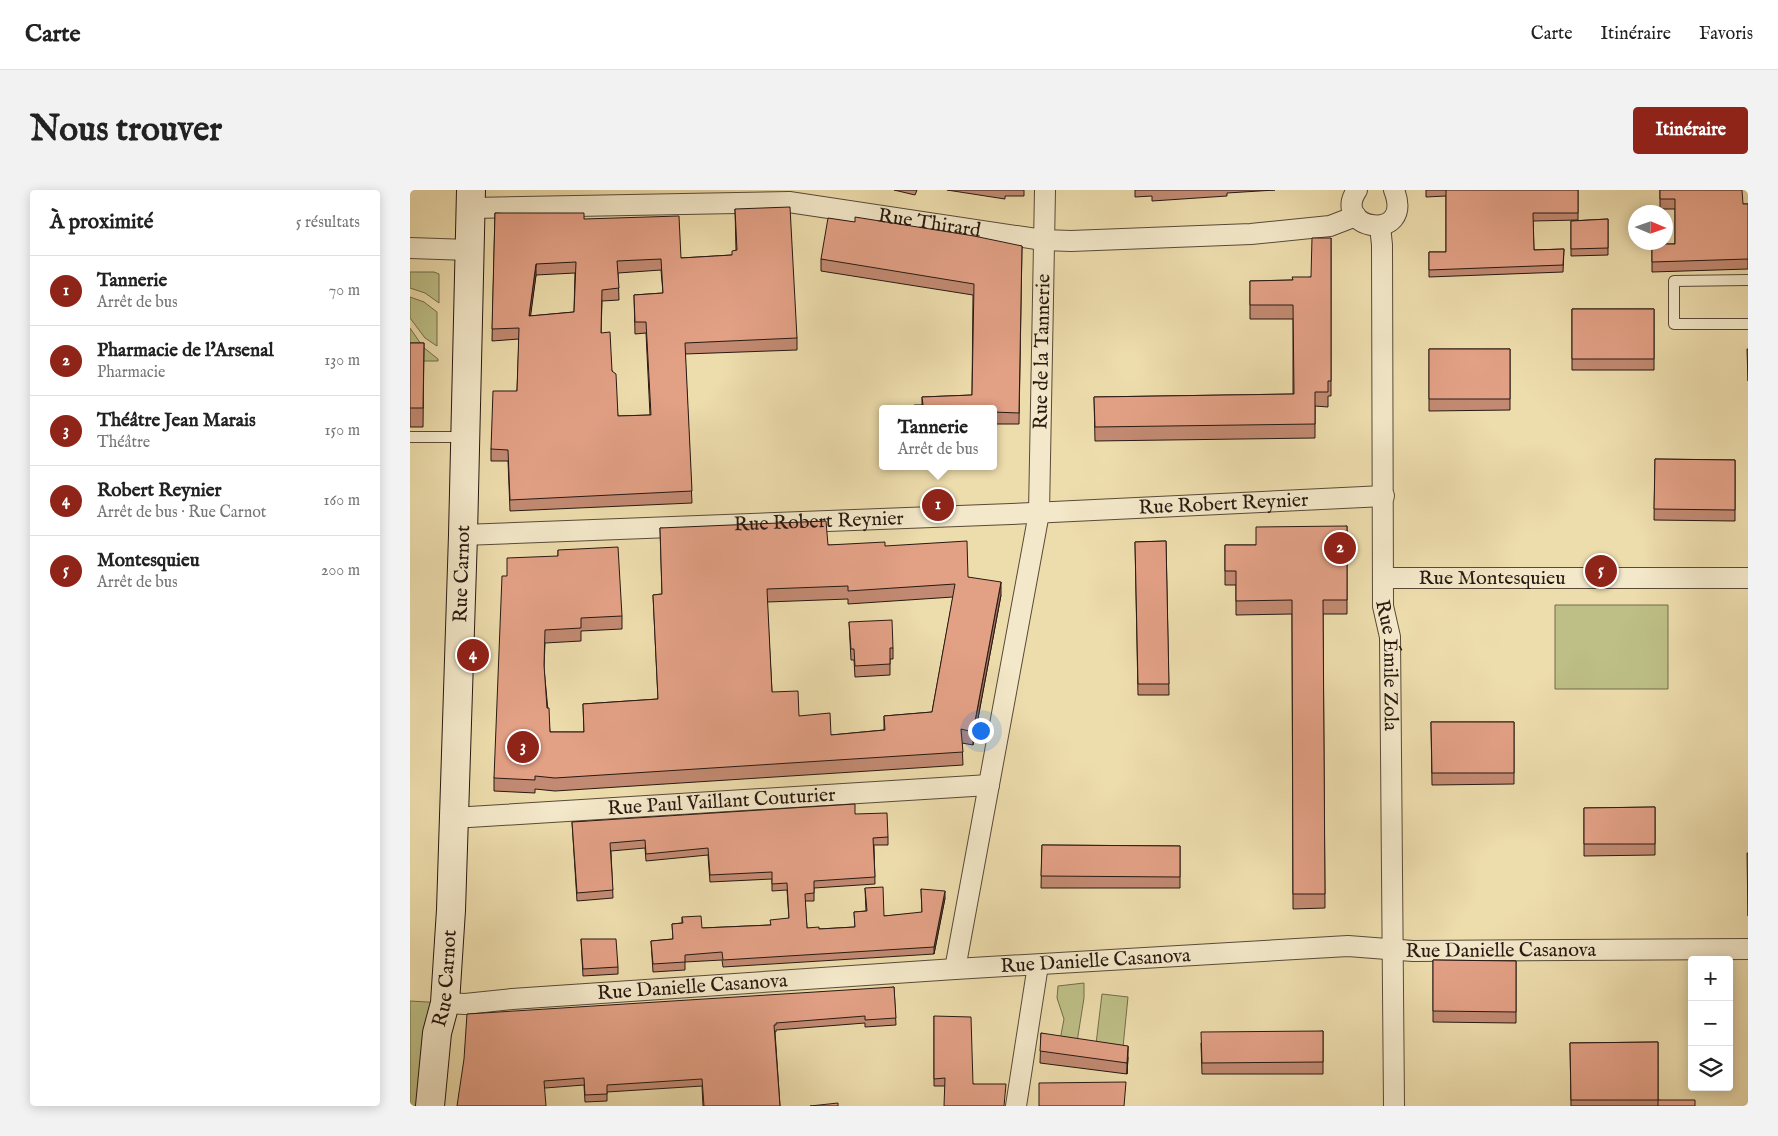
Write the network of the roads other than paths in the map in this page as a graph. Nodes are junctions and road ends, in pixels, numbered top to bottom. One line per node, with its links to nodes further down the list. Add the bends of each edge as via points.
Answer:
1 (1045, 190): 7 (street, Rue de la Tannerie)
2 (1357, 190): 5 (street, via 1352,206)
3 (1394, 190): 6 (street, via 1398,200 1396,212 1390,221)
4 (471, 199): 7 (street, Rue Thirard, via 789,202); 9 (main road, Rue Carnot)
5 (1356, 216): 6 (street, via 1362,223); 7 (street, Rue Thirard, via 1330,226 1250,234)
6 (1380, 226): 14 (street, Rue Émile Zola)
7 (1043, 240): 15 (street, Rue de la Tannerie)
8 (410, 248): 9 (street)
9 (469, 250): 13 (main road, Rue Carnot)
10 (1748, 280): 11 (lane, via 1674,281 1674,324)
11 (1748, 324)
12 (410, 437): 13 (lane)
13 (465, 437): 16 (main road, Rue Carnot)
14 (1384, 496): 15 (street, Rue Robert Reynier); 17 (street, Rue Émile Zola)
15 (1039, 513): 16 (street, Rue Robert Reynier); 19 (street, Rue de la Tannerie)
16 (463, 534): 20 (main road, Rue Carnot)
17 (1384, 578): 18 (street, Rue Montesquieu); 21 (street, Rue Émile Zola, via 1384,606 1390,637)
18 (1748, 578)
19 (989, 785): 20 (street, Rue Paul Vaillant Couturier); 24 (street, Rue de la Tannerie)
20 (454, 818): 25 (main road, Rue Carnot)
21 (1393, 949): 22 (street, Rue Danielle Casanova); 23 (street, Rue Danielle Casanova, via 1348,946); 28 (street, Rue Émile Zola)
22 (1748, 949)
23 (1038, 964): 24 (street, Rue Danielle Casanova); 27 (street)
24 (955, 969): 25 (street, Rue Danielle Casanova)
25 (445, 1003): 26 (main road, Rue Carnot, via 437,1032)
26 (430, 1106)
27 (1016, 1106)
28 (1394, 1106)

